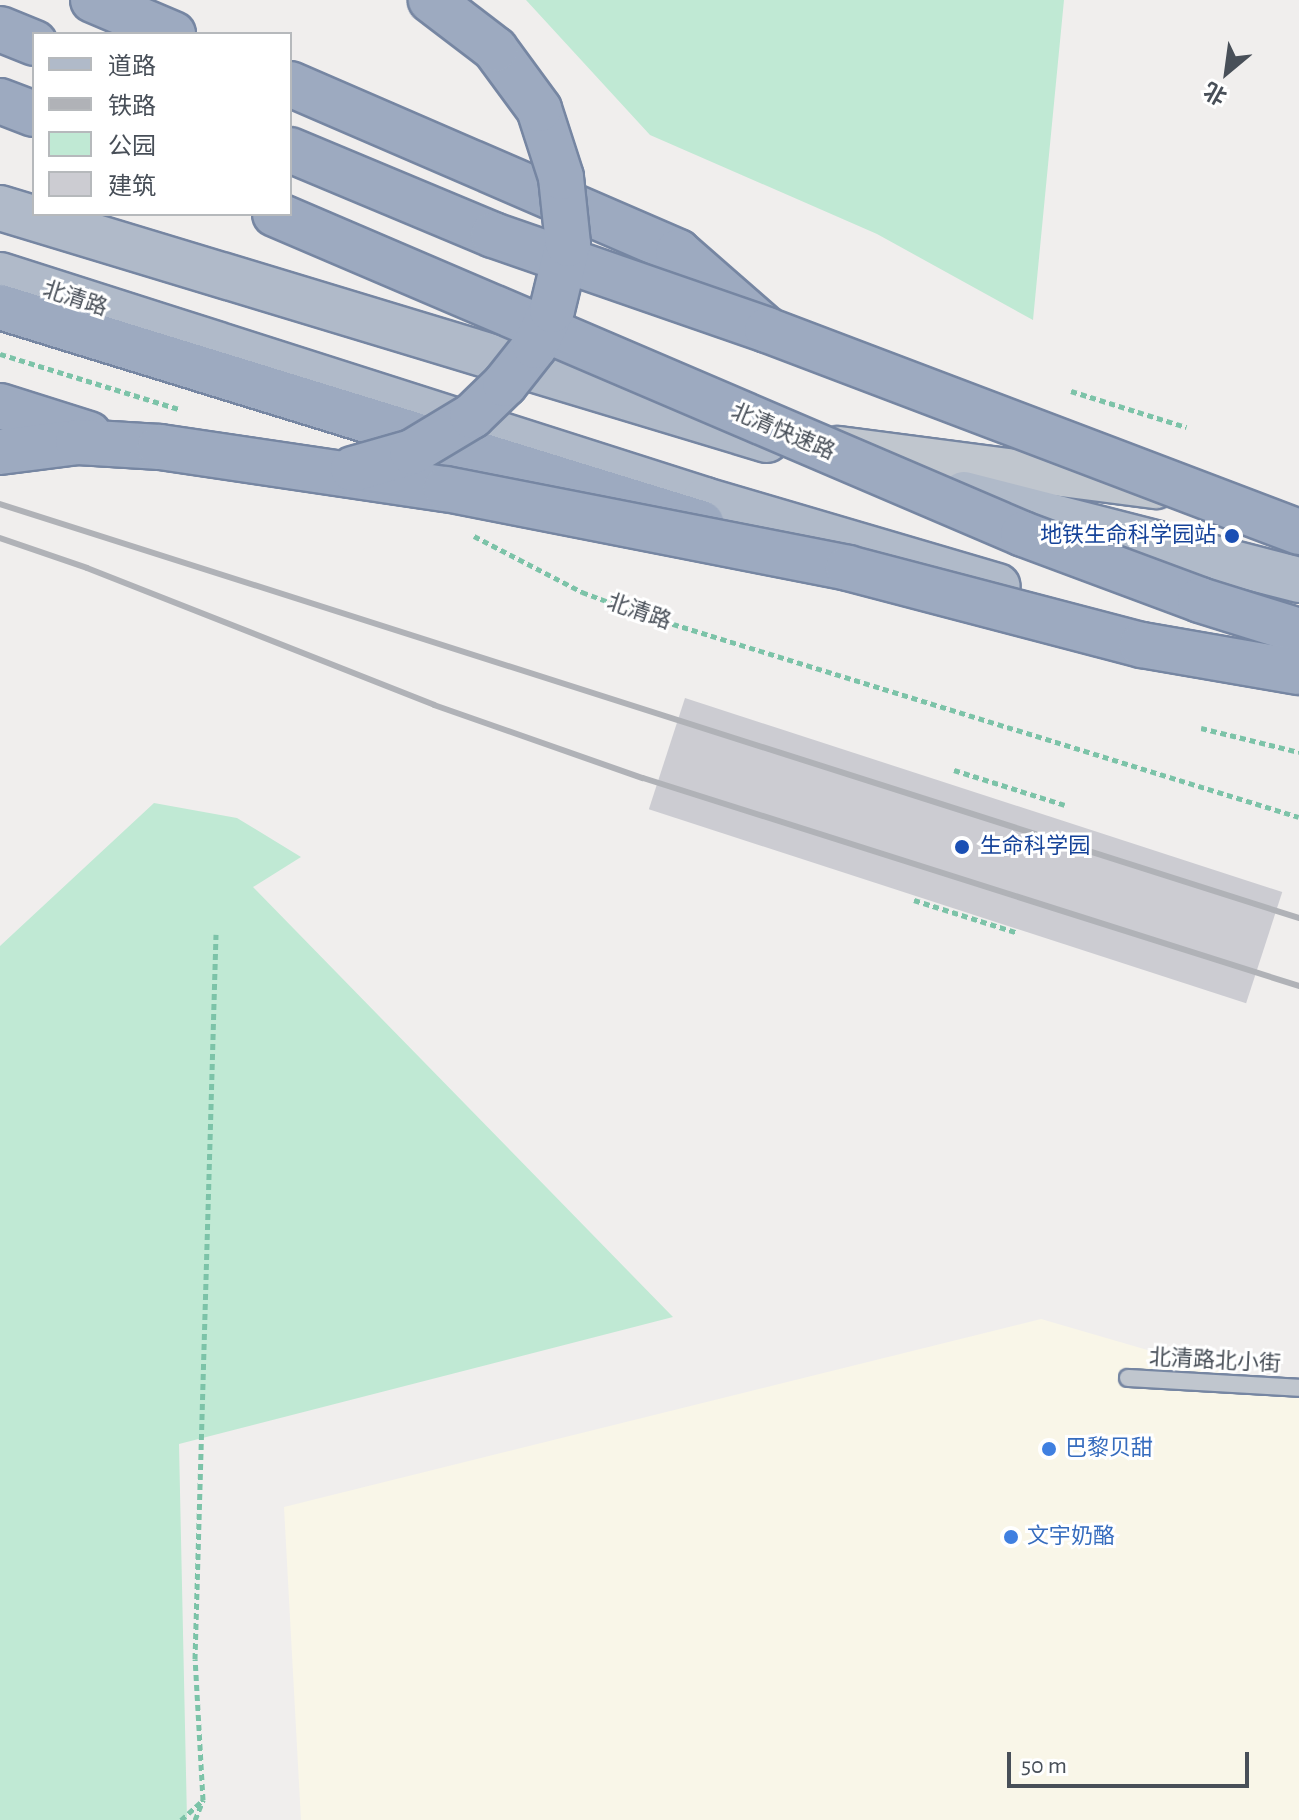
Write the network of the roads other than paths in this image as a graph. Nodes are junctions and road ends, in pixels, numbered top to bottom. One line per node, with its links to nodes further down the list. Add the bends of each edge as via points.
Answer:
1 (93, 0): 4 (highway)
2 (431, 0): 15 (highway, bridge, via 495,49 539,109 561,177 568,244 552,310 535,346 472,416 412,452 360,469 266,474 193,463)
3 (0, 29): 5 (highway)
4 (168, 32)
5 (32, 42)
6 (292, 85): 14 (highway, bridge, via 678,252)
7 (0, 101): 8 (highway)
8 (32, 113)
9 (292, 151): 14 (highway, bridge, via 493,235)
10 (0, 208): 16 (main road)
11 (280, 216): 22 (highway, 北清快速路, bridge, via 1023,534)
12 (0, 275): 23 (main road, 北清路, via 719,504)
13 (0, 307): 20 (highway, bridge)
14 (767, 330): 19 (highway, bridge)
15 (0, 406)
16 (692, 419): 18 (street, via 808,443 1146,486); 21 (main road)
17 (0, 452): 20 (highway, bridge, via 78,442 160,447 446,489)
18 (1299, 522)
19 (1299, 532)
20 (848, 568): 23 (highway, bridge, via 1142,645)
21 (1299, 580)
22 (1299, 631)
23 (1299, 671)
24 (1128, 1378): 25 (lane, 北清路北小街)
25 (1299, 1388)

